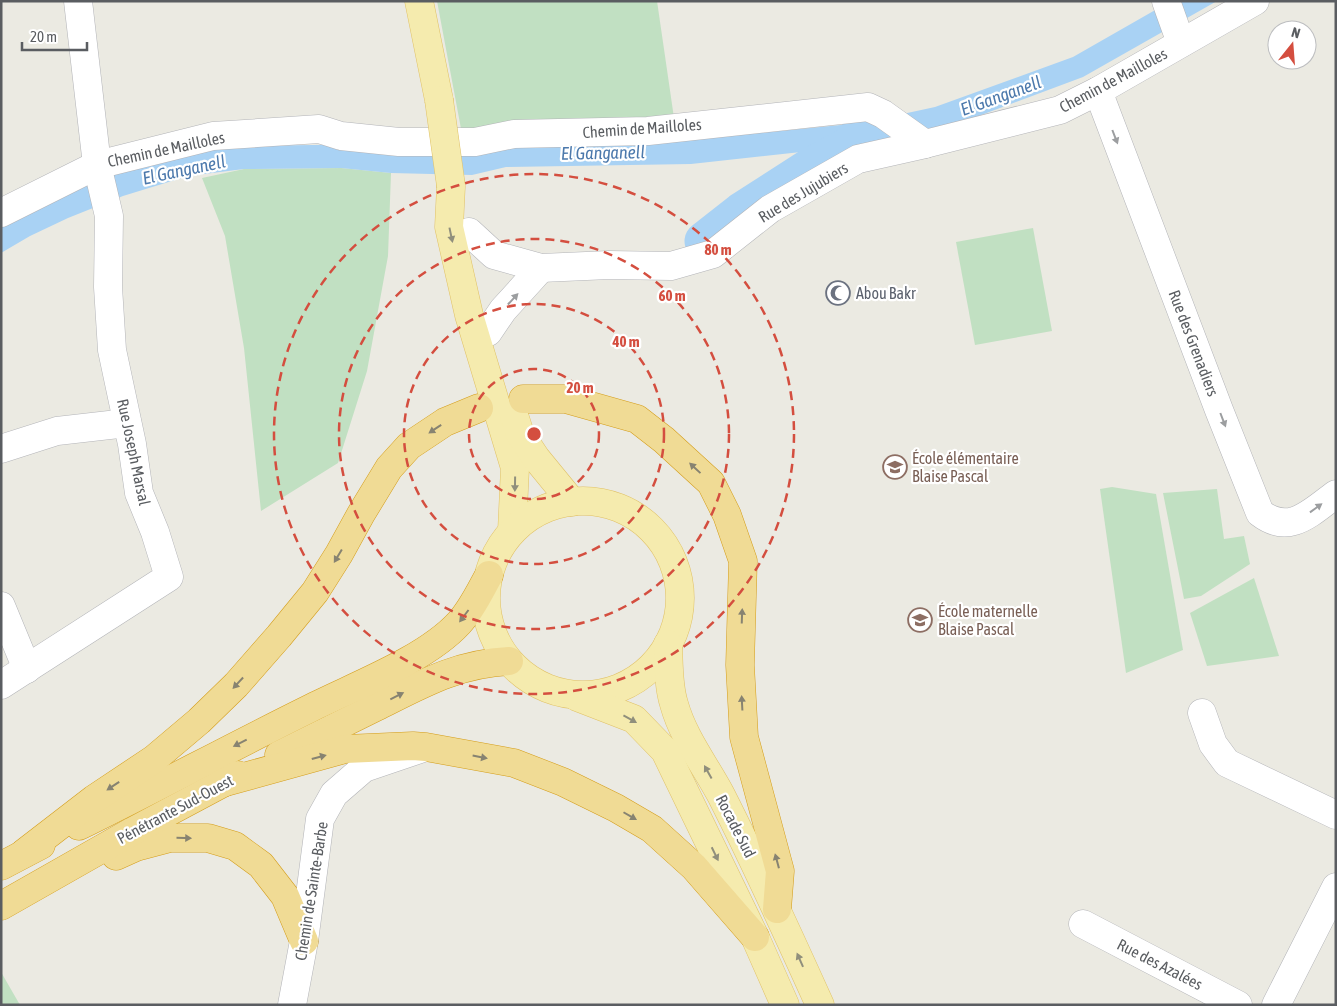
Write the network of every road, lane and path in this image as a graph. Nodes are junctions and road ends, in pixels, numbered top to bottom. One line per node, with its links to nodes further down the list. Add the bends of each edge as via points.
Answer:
1 (78, 1): 8 (street, Rue Joseph Marsal)
2 (419, 1): 9 (main road, bridge, via 439,100)
3 (1166, 1): 5 (street)
4 (1255, 1): 5 (street, Chemin de Mailloles)
5 (1178, 35): 6 (street, Chemin de Mailloles)
6 (1098, 91): 7 (street, Chemin de Mailloles, via 1060,110); 19 (street, Rue des Grenadiers, one-way to 19, via 1260,512 1277,523 1288,523)
7 (920, 141): 8 (street, Chemin de Mailloles, via 868,107 648,131 514,134 475,142 399,142 342,136 319,129 213,136); 12 (street, Rue des Jujubiers, via 858,159 770,209 713,254 670,266)
8 (98, 169): 10 (street, Chemin de Mailloles); 16 (street, Rue Joseph Marsal, via 109,216 108,287 112,350)
9 (451, 186): 11 (main road, via 464,208); 17 (main road, one-way to 17, via 449,226 469,315)
10 (1, 213)
11 (469, 232): 12 (street, Rue des Jujubiers, via 494,254); 13 (main road)
12 (541, 268): 13 (street, one-way to 12, via 502,310)
13 (488, 332): 17 (main road)
14 (523, 398): 36 (highway, one-way to 14, via 780,871 744,737 740,665 743,561 727,515 711,483 638,419 566,399)
15 (479, 408): 33 (highway, one-way to 33, via 445,422 410,446 389,468 315,592 236,685 154,759)
16 (127, 423): 18 (street, via 57,431); 26 (street, Rue Joseph Marsal, via 139,493 168,577)
17 (514, 436): 20 (main road); 21 (main road, one-way to 21)
18 (1, 450)
19 (1336, 494)
20 (572, 502): 21 (main road, via 550,507); 24 (main road, via 604,503 620,508 659,537 679,581 677,621)
21 (512, 531): 22 (main road, via 498,551)
22 (489, 575): 25 (main road, via 486,593 491,629); 33 (highway, Pénétrante Sud-Ouest, one-way to 33, via 459,623 432,646)
23 (1, 606): 26 (street)
24 (668, 644): 28 (main road, via 650,668 627,684 599,694); 36 (main road, Rocade Sud, one-way to 24, via 682,725 670,689)
25 (509, 661): 28 (main road, via 547,688); 31 (highway, Pénétrante Sud-Ouest, one-way to 25, via 427,681 456,669)
26 (27, 669): 27 (street, Rue Joseph Marsal)
27 (1, 685)
28 (569, 694): 38 (main road, Rocade Sud, one-way to 38, via 634,719 666,751)
29 (1202, 713): 32 (street, via 1214,744 1227,763)
30 (426, 747): 31 (highway, one-way to 30, via 345,749); 38 (highway, one-way to 38, via 514,763 616,808 652,829 694,867); 39 (street, Chemin de Sainte-Barbe, via 364,768 334,794 320,819)
31 (222, 783): 35 (highway, Pénétrante Sud-Ouest, via 133,830)
32 (1336, 815)
33 (13, 859)
34 (1336, 887): 44 (street)
35 (1, 907): 39 (highway, one-way to 39, via 136,847 170,838 208,838 235,846 261,865 285,896)
36 (777, 909): 42 (main road, Rocade Sud, one-way to 36)
37 (1083, 924): 43 (street, Rue des Azalées)
38 (755, 937): 41 (main road, Rocade Sud)
39 (304, 941): 40 (street, Chemin de Sainte-Barbe)
40 (292, 1005)
41 (785, 1005)
42 (820, 1005)
43 (1238, 1005)
44 (1276, 1005)

